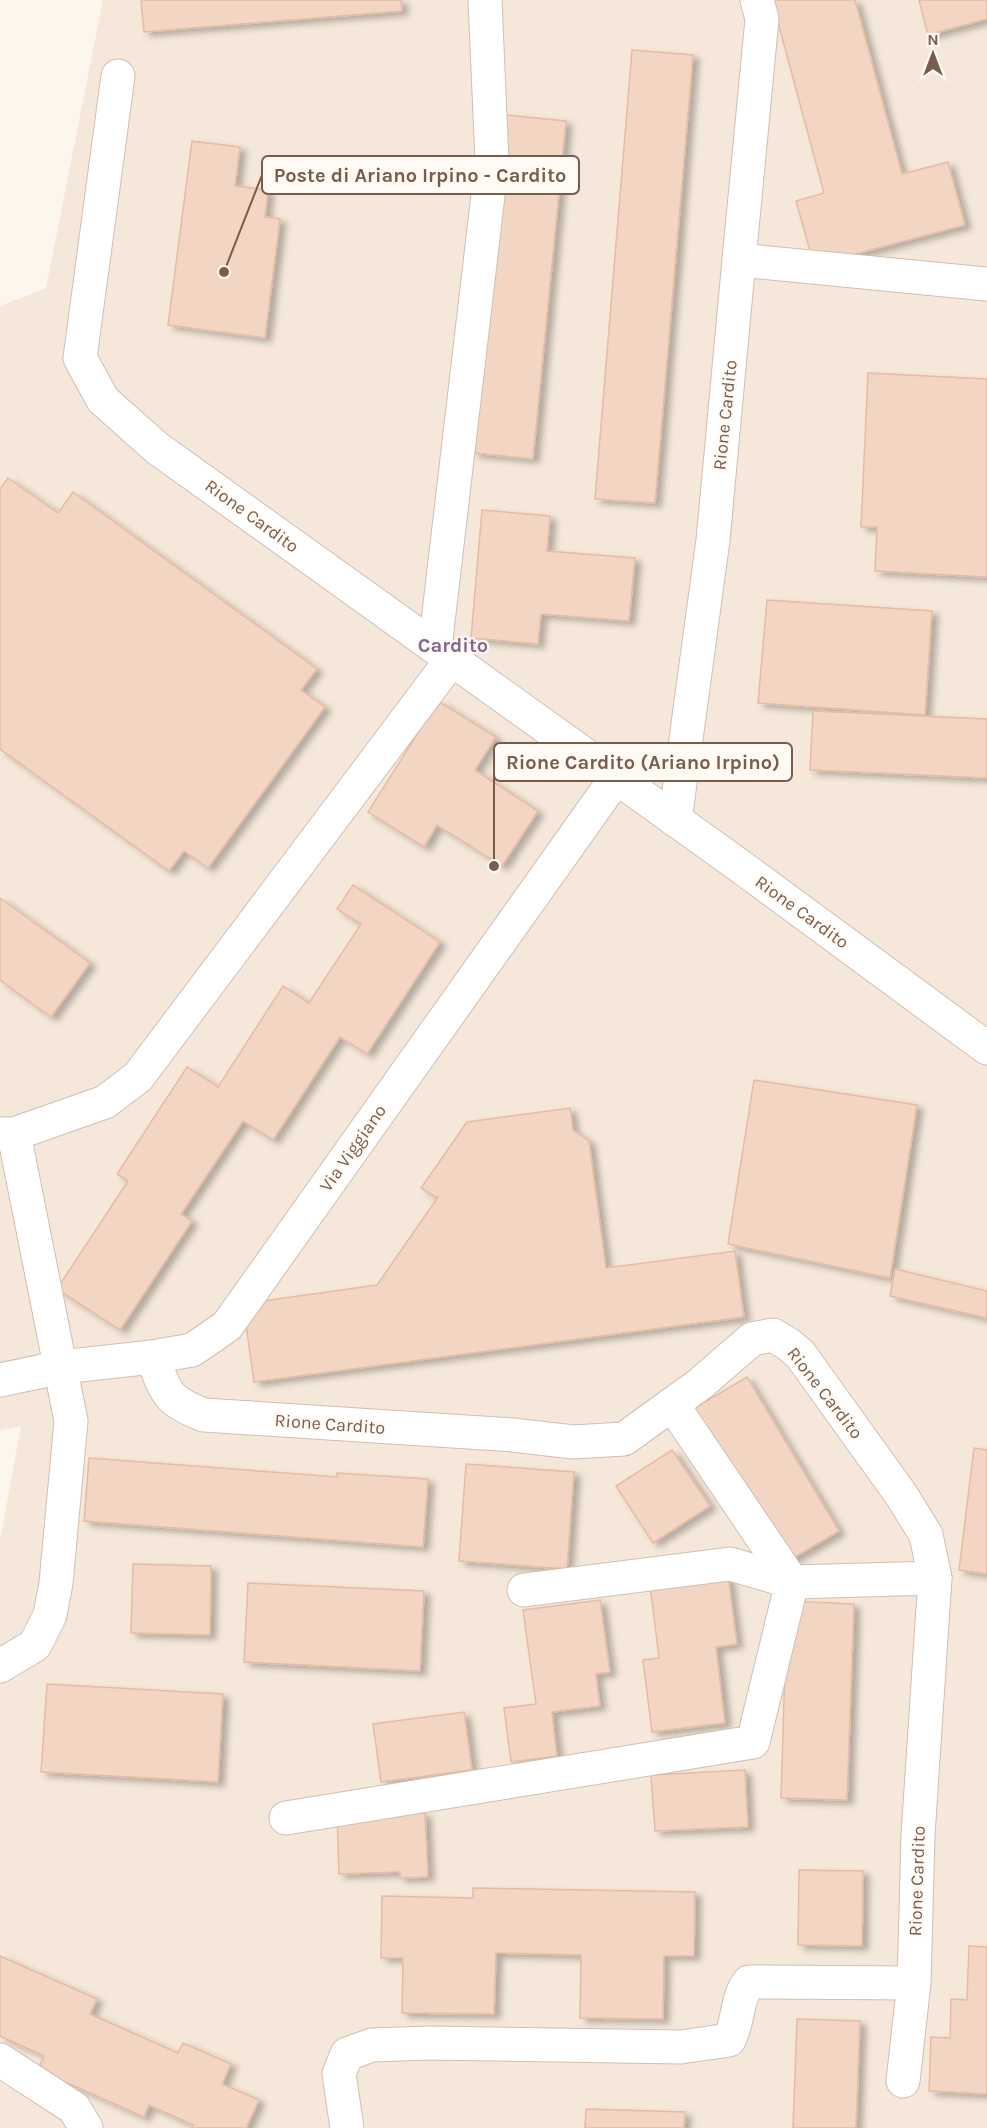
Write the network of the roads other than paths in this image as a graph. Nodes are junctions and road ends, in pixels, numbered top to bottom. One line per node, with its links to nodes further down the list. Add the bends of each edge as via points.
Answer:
1 (485, 0): 6 (street, via 492,161)
2 (757, 0): 4 (street, Rione Cardito, via 762,19)
3 (118, 76): 6 (street, Rione Cardito, via 80,358 103,399 157,448)
4 (739, 260): 5 (street); 8 (street, Rione Cardito, via 713,540)
5 (987, 284)
6 (443, 653): 7 (street, Rione Cardito); 10 (street, via 138,1077 105,1102)
7 (616, 778): 8 (street, Rione Cardito); 11 (street, Via Viggiano, via 227,1326 192,1350)
8 (675, 820): 9 (street, Rione Cardito)
9 (987, 1048)
10 (7, 1134): 12 (street)
11 (152, 1357): 12 (street, Via Viggiano); 14 (street, Rione Cardito, via 167,1393 180,1406 204,1416 573,1442 624,1439)
12 (62, 1367): 13 (street, Via Viggiano); 18 (street, via 71,1421 50,1615 35,1645)
13 (0, 1380)
14 (672, 1404): 15 (street, Rione Cardito, via 752,1339 772,1335 788,1344 800,1354 902,1496 926,1535); 16 (street)
15 (935, 1578): 16 (street); 20 (street, Rione Cardito, via 918,1836)
16 (792, 1582): 17 (street, via 729,1564); 19 (street, via 753,1742)
17 (524, 1590)
18 (0, 1666)
19 (286, 1818)
20 (914, 1983): 22 (street, Rione Cardito); 24 (street, via 749,1982 743,1990 729,2040 681,2047 429,2043 372,2046 347,2054 339,2074)
21 (0, 2060): 23 (street, via 74,2108)
22 (903, 2081)
23 (86, 2128)
24 (347, 2128)

